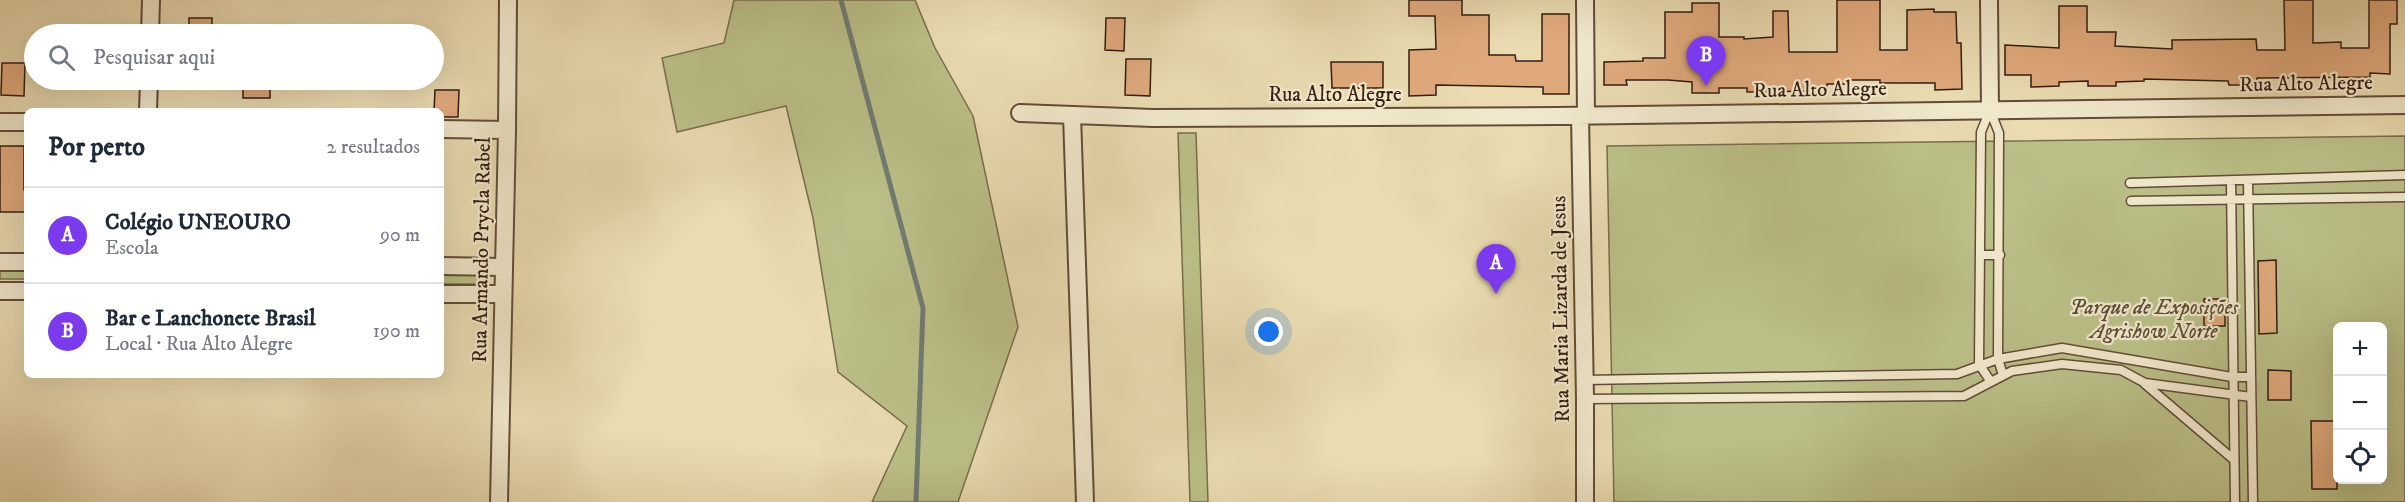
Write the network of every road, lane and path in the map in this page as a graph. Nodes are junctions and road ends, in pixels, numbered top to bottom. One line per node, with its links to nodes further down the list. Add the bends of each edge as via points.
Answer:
1 (151, 0): 5 (street)
2 (508, 0): 16 (street, Rua Armando Prycla Rabel)
3 (1585, 0): 12 (street, Rua Maria Lizarda de Jesus)
4 (1989, 0): 9 (street)
5 (150, 24)
6 (149, 90): 8 (street)
7 (2405, 105): 9 (street, Rua Alto Alegre)
8 (148, 108)
9 (1990, 111): 12 (street, Rua Alto Alegre); 25 (lane, via 1981,132); 26 (lane, via 1999,133)
10 (1020, 112): 11 (street, Rua Alto Alegre)
11 (1072, 115): 12 (street, Rua Alto Alegre); 48 (street)
12 (1583, 116): 40 (street, Rua Maria Lizarda de Jesus)
13 (0, 122): 14 (street)
14 (24, 122)
15 (444, 129): 16 (street)
16 (507, 130): 30 (street, Rua Armando Prycla Rabel)
17 (2405, 175): 18 (lane)
18 (2248, 180): 19 (lane); 22 (lane)
19 (2231, 181): 20 (lane); 23 (lane)
20 (2130, 183)
21 (2405, 197): 22 (lane)
22 (2249, 199): 23 (lane); 39 (lane)
23 (2233, 200): 24 (lane); 38 (lane)
24 (2131, 201)
25 (1982, 255): 26 (lane); 36 (lane)
26 (2000, 255): 35 (lane)
27 (0, 262): 28 (street)
28 (24, 262)
29 (444, 267): 30 (street)
30 (503, 267): 34 (street, Rua Armando Prycla Rabel)
31 (0, 291): 32 (street)
32 (24, 291)
33 (444, 294): 34 (street)
34 (503, 294): 47 (street, Rua Armando Prycla Rabel)
35 (1998, 359): 36 (lane); 37 (lane); 38 (lane, via 2062,348)
36 (1979, 364): 40 (lane, via 1957,374); 41 (lane)
37 (2003, 375): 41 (lane); 42 (lane, via 2062,364 2121,370)
38 (2232, 377): 39 (lane); 43 (lane)
39 (2252, 377): 44 (lane)
40 (1584, 380): 45 (street, Rua Maria Lizarda de Jesus)
41 (1991, 382): 45 (lane, via 1964,396)
42 (2145, 383): 43 (lane); 46 (lane)
43 (2233, 396): 44 (lane); 46 (lane)
44 (2251, 397): 51 (lane)
45 (1585, 399): 49 (street, Rua Maria Lizarda de Jesus)
46 (2233, 459): 50 (lane)
47 (500, 502)
48 (1085, 502)
49 (1585, 502)
50 (2235, 502)
51 (2253, 502)

